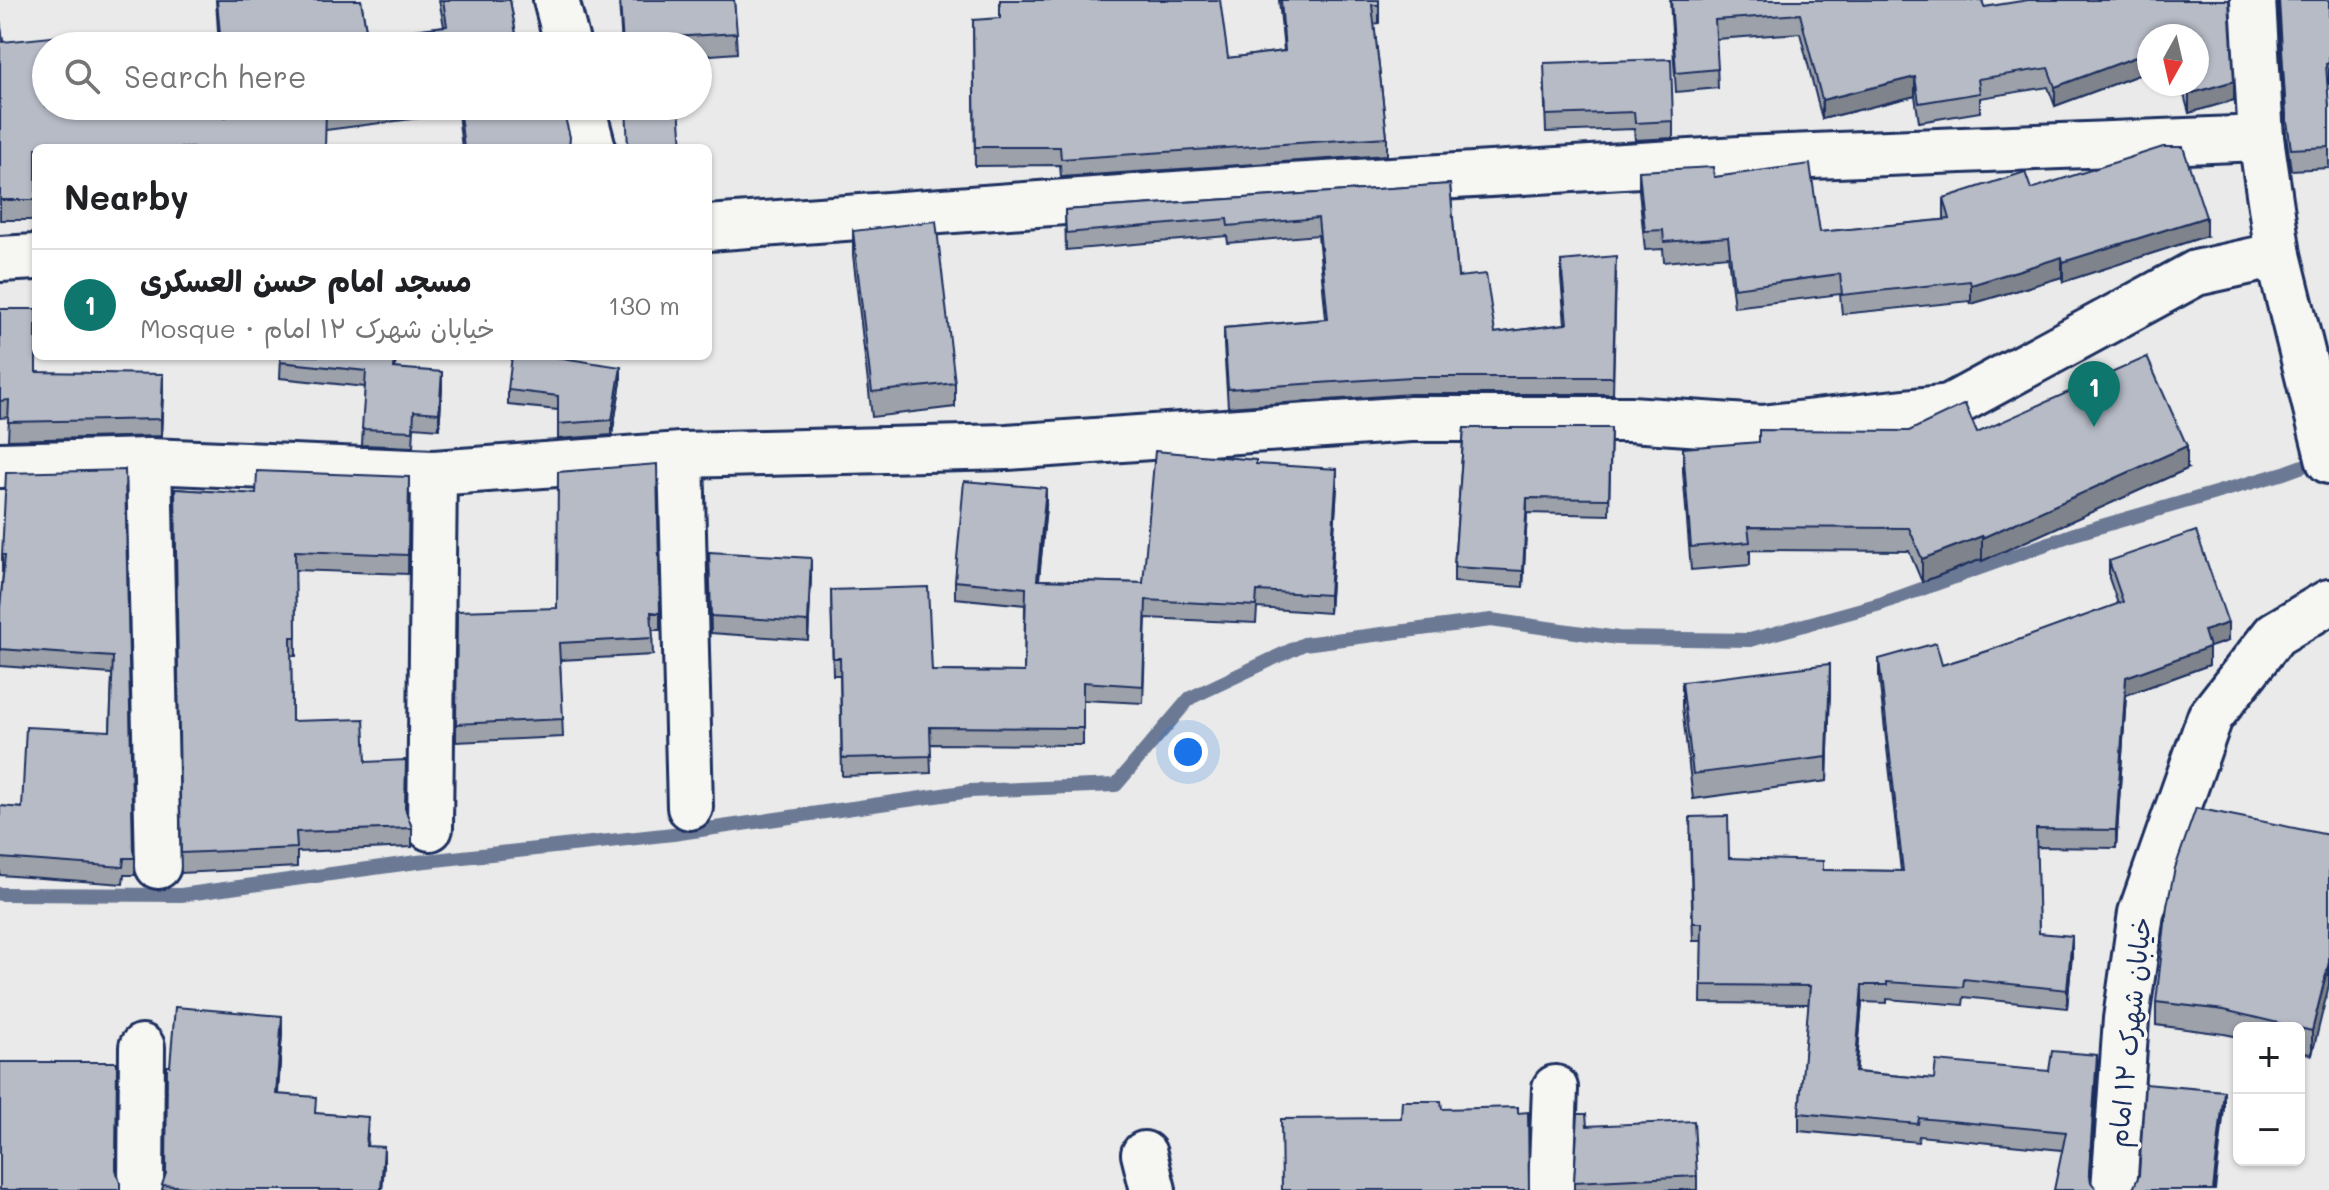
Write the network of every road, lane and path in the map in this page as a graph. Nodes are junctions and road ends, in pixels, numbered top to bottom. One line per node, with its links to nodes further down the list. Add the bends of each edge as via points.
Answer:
1 (556, 0): 3 (street)
2 (2253, 0): 5 (street)
3 (564, 32)
4 (586, 120): 6 (street)
5 (2261, 138): 7 (street, via 1708,161); 8 (street)
6 (592, 144)
7 (712, 228)
8 (2278, 255): 11 (street); 12 (street, via 2196,273 1949,407 1762,428 1630,419 1411,419 1007,447)
9 (32, 257): 10 (street)
10 (0, 259)
11 (2326, 446)
12 (681, 455): 15 (street); 17 (street)
13 (149, 461): 14 (street); 15 (street); 19 (street)
14 (0, 465)
15 (434, 473): 18 (street)
16 (2329, 602): 24 (street, خیابان شهرک ۱۲ امام, via 2275,634 2210,717 2141,913 2126,1019)
17 (690, 807)
18 (430, 828)
19 (158, 866)
20 (142, 1047): 22 (street)
21 (1555, 1088): 23 (street)
22 (141, 1190)
23 (1551, 1190)
24 (2114, 1190)

